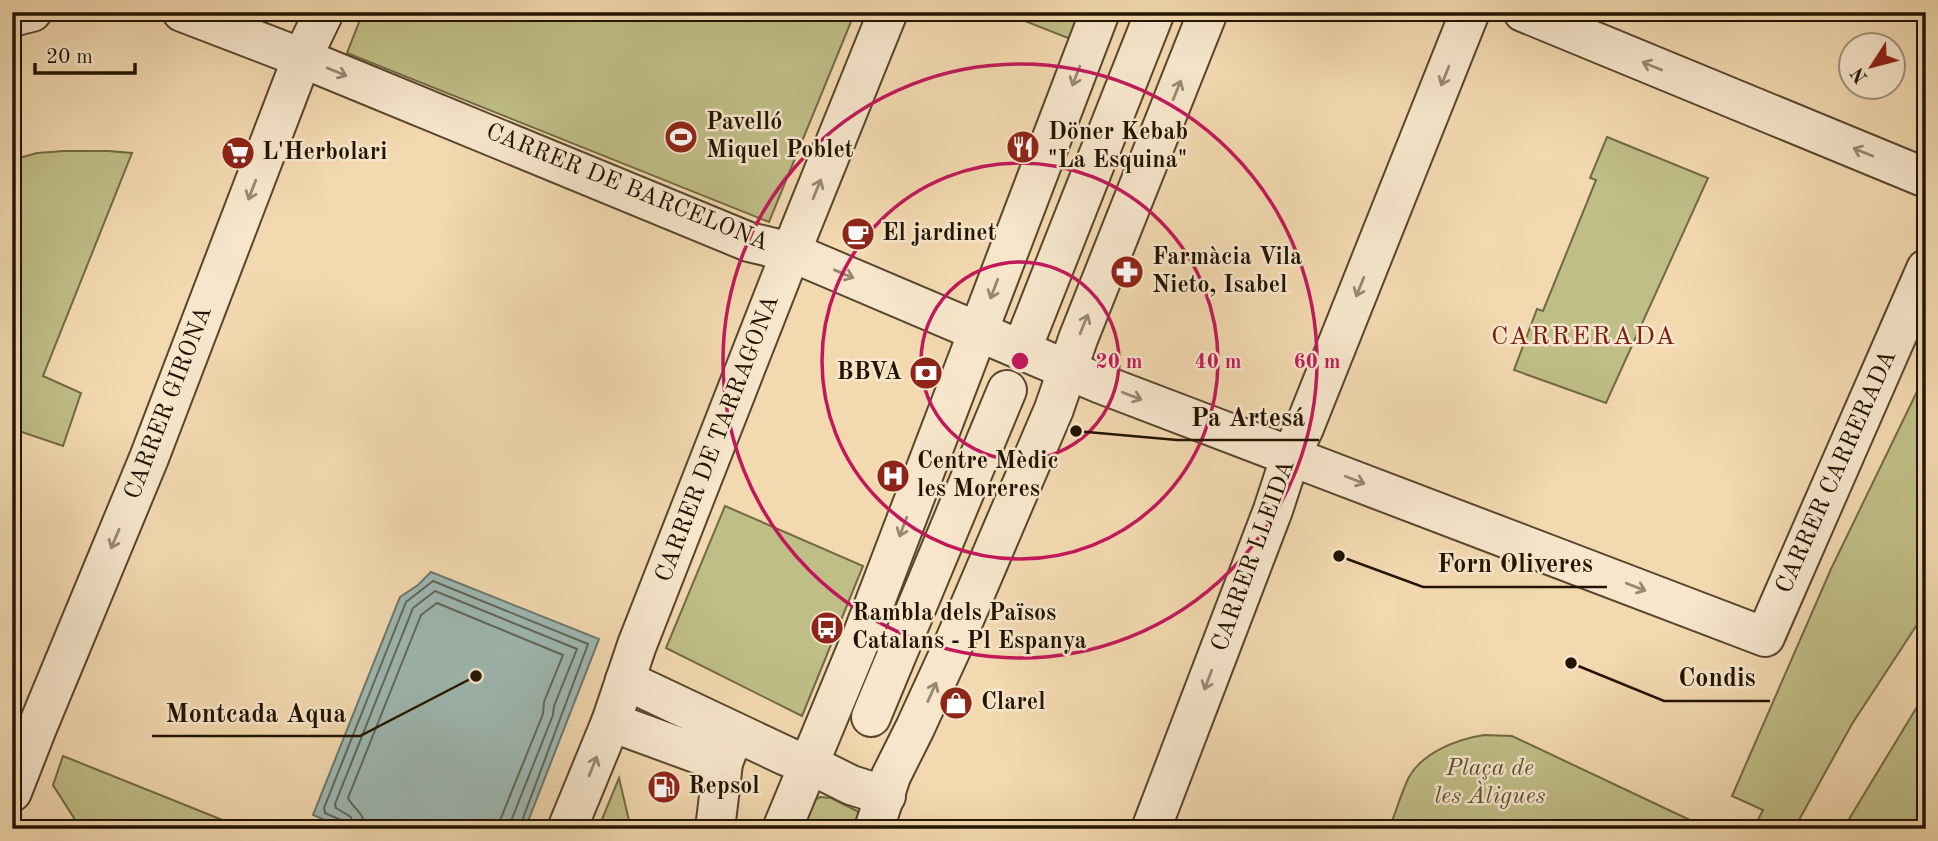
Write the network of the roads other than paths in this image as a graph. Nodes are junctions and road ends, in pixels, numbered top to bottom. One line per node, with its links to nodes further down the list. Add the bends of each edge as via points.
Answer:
1 (32, 12): 10 (street)
2 (182, 12): 11 (street, CARRER DE BARCELONA)
3 (324, 12): 11 (street, CARRER GIRONA)
4 (888, 12): 13 (street, CARRER DE TARRAGONA, one-way to 4)
5 (1100, 12): 15 (street, one-way to 15)
6 (1155, 12): 16 (street)
7 (1208, 12): 17 (street, one-way to 7)
8 (1470, 12): 19 (street, CARRER LLEIDA, one-way to 19)
9 (1523, 12): 12 (street, one-way to 9)
10 (12, 17)
11 (302, 58): 13 (street, CARRER DE BARCELONA, one-way to 13, via 749,242); 25 (street, CARRER GIRONA, one-way to 25, via 149,458)
12 (1926, 178)
13 (791, 252): 15 (street, CARRER DE BARCELONA, one-way to 15); 21 (street, CARRER DE TARRAGONA)
14 (1926, 269): 20 (street, CARRER CARRERADA)
15 (978, 331): 17 (street, CARRER DE BARCELONA); 24 (street, one-way to 24)
16 (1027, 336)
17 (1068, 370): 19 (street, CARRER DE BARCELONA, one-way to 19); 26 (street, one-way to 17, via 891,776 954,643)
18 (1007, 390): 22 (street)
19 (1291, 455): 20 (street, CARRER DE BARCELONA, one-way to 20); 30 (street, CARRER LLEIDA, one-way to 30)
20 (1765, 637)
21 (618, 700): 23 (street); 27 (street, CARRER DE TARRAGONA, one-way to 21)
22 (872, 717)
23 (734, 749): 24 (street); 28 (street)
24 (808, 766): 26 (street, via 850,785); 29 (street)
25 (12, 792)
26 (880, 813)
27 (567, 829)
28 (715, 829)
29 (782, 829)
30 (1151, 829)

